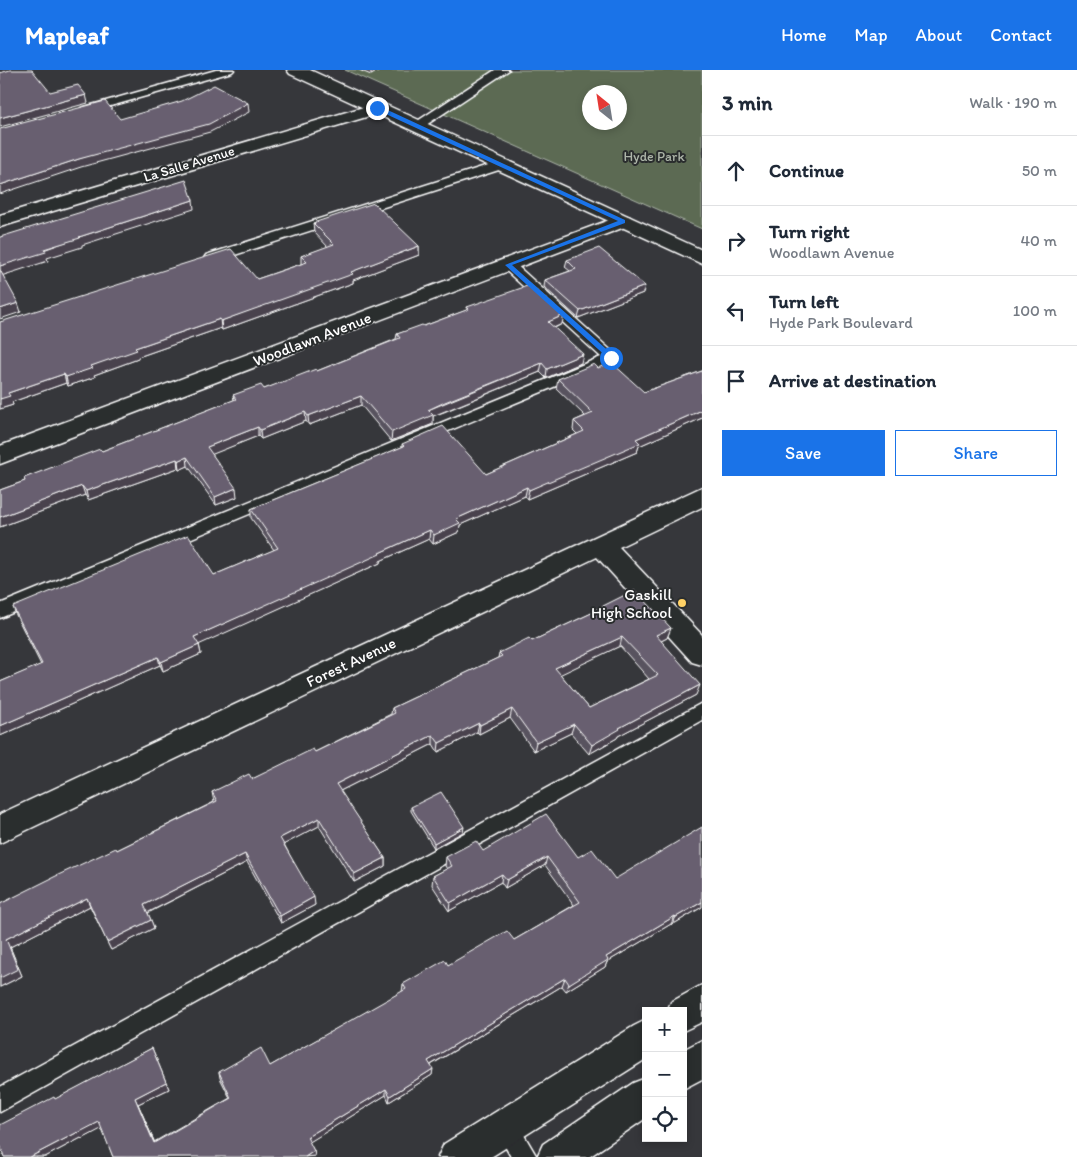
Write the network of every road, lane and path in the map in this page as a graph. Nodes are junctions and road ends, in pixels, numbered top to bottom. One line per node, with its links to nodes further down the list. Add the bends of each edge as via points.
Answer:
1 (228, 70): 5 (lane)
2 (296, 70): 4 (street)
3 (503, 70): 6 (lane)
4 (377, 108): 6 (street); 8 (street, La Salle Avenue)
5 (76, 112)
6 (416, 126): 7 (street)
7 (501, 165): 9 (street); 11 (lane)
8 (0, 221)
9 (623, 222): 10 (street); 12 (street, Woodlawn Avenue)
10 (702, 258)
11 (199, 262)
12 (508, 265): 13 (street, Woodlawn Avenue); 16 (lane, via 611,358)
13 (0, 456)
14 (702, 496): 15 (street, Forest Avenue)
15 (600, 544): 17 (street); 19 (street, Forest Avenue)
16 (0, 611)
17 (702, 654)
18 (702, 711): 26 (lane)
19 (0, 829)
20 (702, 1002): 21 (street)
21 (687, 1011)
22 (642, 1041): 27 (street)
23 (702, 1058): 24 (street)
24 (687, 1068)
25 (645, 1097): 30 (street)
26 (0, 1100)
27 (506, 1126): 28 (street); 29 (lane)
28 (458, 1157)
29 (525, 1157)
30 (556, 1157)

